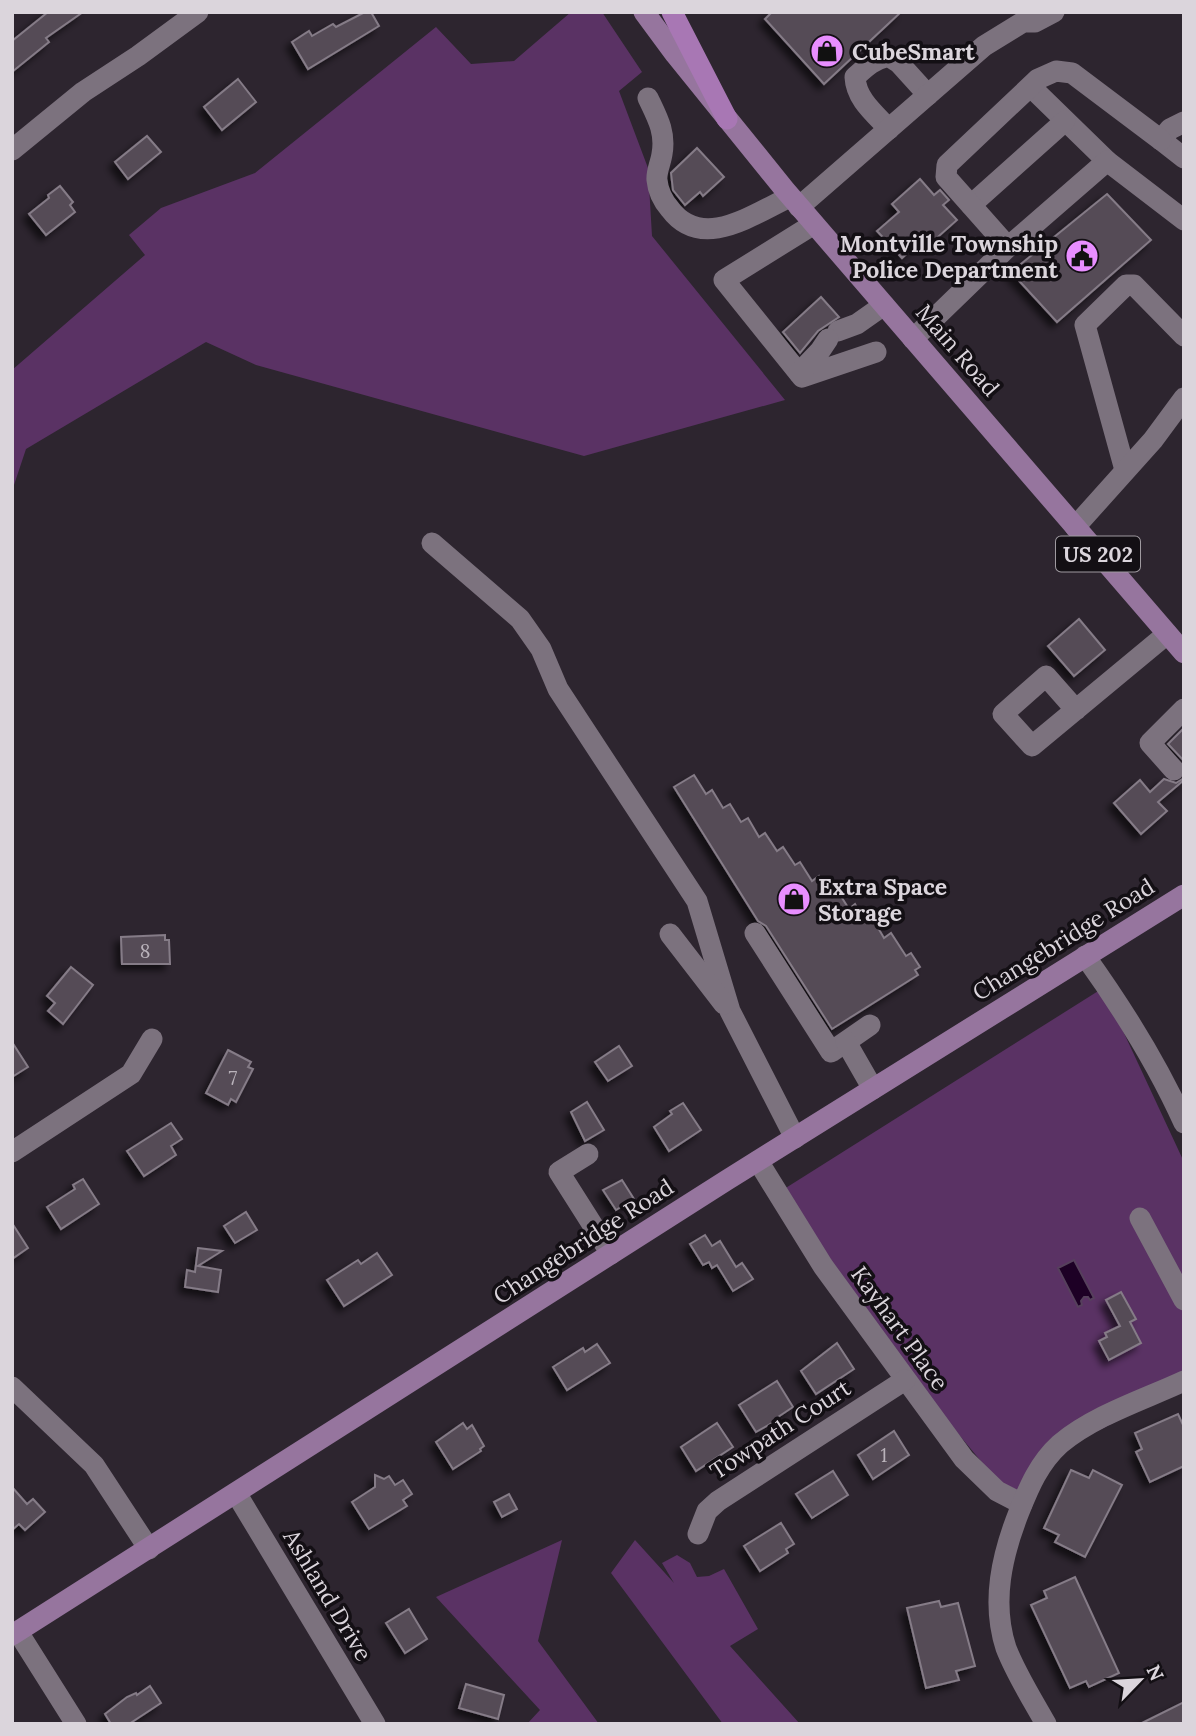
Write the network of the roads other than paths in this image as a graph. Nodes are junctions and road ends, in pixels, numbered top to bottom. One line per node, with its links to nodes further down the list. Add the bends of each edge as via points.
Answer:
1 (198, 12): 14 (street, via 83,92)
2 (644, 12): 9 (main road, Main Road / US 202)
3 (671, 12): 9 (highway)
4 (1054, 12): 5 (street, via 1035,22)
5 (1024, 17): 7 (street)
6 (1031, 87): 10 (street); 13 (street, via 1056,71 1072,73); 18 (street, via 947,165 946,177)
7 (928, 94): 12 (street); 12 (street, via 888,56 868,65 855,77 855,87)
8 (648, 98): 17 (street, via 663,130 657,179 662,199 677,219 702,230)
9 (727, 119): 17 (main road, Main Road / US 202)
10 (1065, 121): 16 (street); 18 (street)
11 (1184, 122): 13 (street)
12 (889, 129): 17 (street)
13 (1161, 140): 15 (street)
14 (12, 150)
15 (1184, 158)
16 (1107, 161): 19 (street); 21 (street)
17 (795, 202): 20 (main road, Main Road / US 202)
18 (971, 205): 21 (street)
19 (1184, 220)
20 (814, 224): 22 (main road, Main Road / US 202); 28 (street, via 724,280)
21 (1009, 247): 25 (street)
22 (884, 305): 23 (street); 25 (main road, Main Road / US 202)
23 (838, 336): 27 (street); 28 (street)
24 (1184, 336): 30 (street, via 1134,285 1126,285 1085,325)
25 (913, 339): 31 (main road, Main Road / US 202)
26 (876, 352): 27 (street)
27 (848, 362): 28 (street, via 802,377)
28 (799, 373)
29 (1184, 398): 30 (street)
30 (1125, 470): 31 (street)
31 (1075, 527): 33 (main road, Main Road / US 202)
32 (432, 543): 42 (street, via 506,605 541,649 558,689 697,901)
33 (1167, 634): 34 (main road, Main Road / US 202); 36 (street)
34 (1184, 653)
35 (1184, 709): 37 (street, via 1150,743)
36 (1076, 710)
37 (1180, 777)
38 (1184, 895): 41 (main road, Changebridge Road)
39 (755, 933): 45 (street, via 831,1052)
40 (670, 934): 42 (street)
41 (1085, 956): 46 (main road, Changebridge Road); 47 (street, via 1128,1017)
42 (730, 1011): 48 (street)
43 (870, 1025): 45 (street)
44 (152, 1039): 49 (street, via 131,1074)
45 (846, 1042): 46 (street)
46 (873, 1089): 48 (main road, Changebridge Road)
47 (1184, 1123)
48 (795, 1138): 51 (main road, Changebridge Road)
49 (12, 1152)
50 (588, 1154): 53 (street, via 559,1172)
51 (758, 1161): 53 (main road, Changebridge Road); 55 (street, Kayhart Place, via 823,1266)
52 (1140, 1218): 54 (street)
53 (611, 1254): 58 (main road, Changebridge Road)
54 (1184, 1300)
55 (905, 1380): 59 (street, Kayhart Place, via 981,1478); 60 (street, Towpath Court, via 718,1501 707,1511)
56 (1184, 1381): 59 (street, via 1068,1438 1044,1461)
57 (12, 1387): 61 (street, via 94,1465)
58 (236, 1493): 61 (main road, Changebridge Road); 64 (street, Ashland Drive)
59 (1022, 1504): 65 (street, via 1005,1550 1001,1626 1015,1667)
60 (698, 1534)
61 (149, 1549): 62 (main road, Changebridge Road)
62 (15, 1633): 63 (street)
63 (76, 1724)
64 (375, 1724)
65 (1046, 1724)

